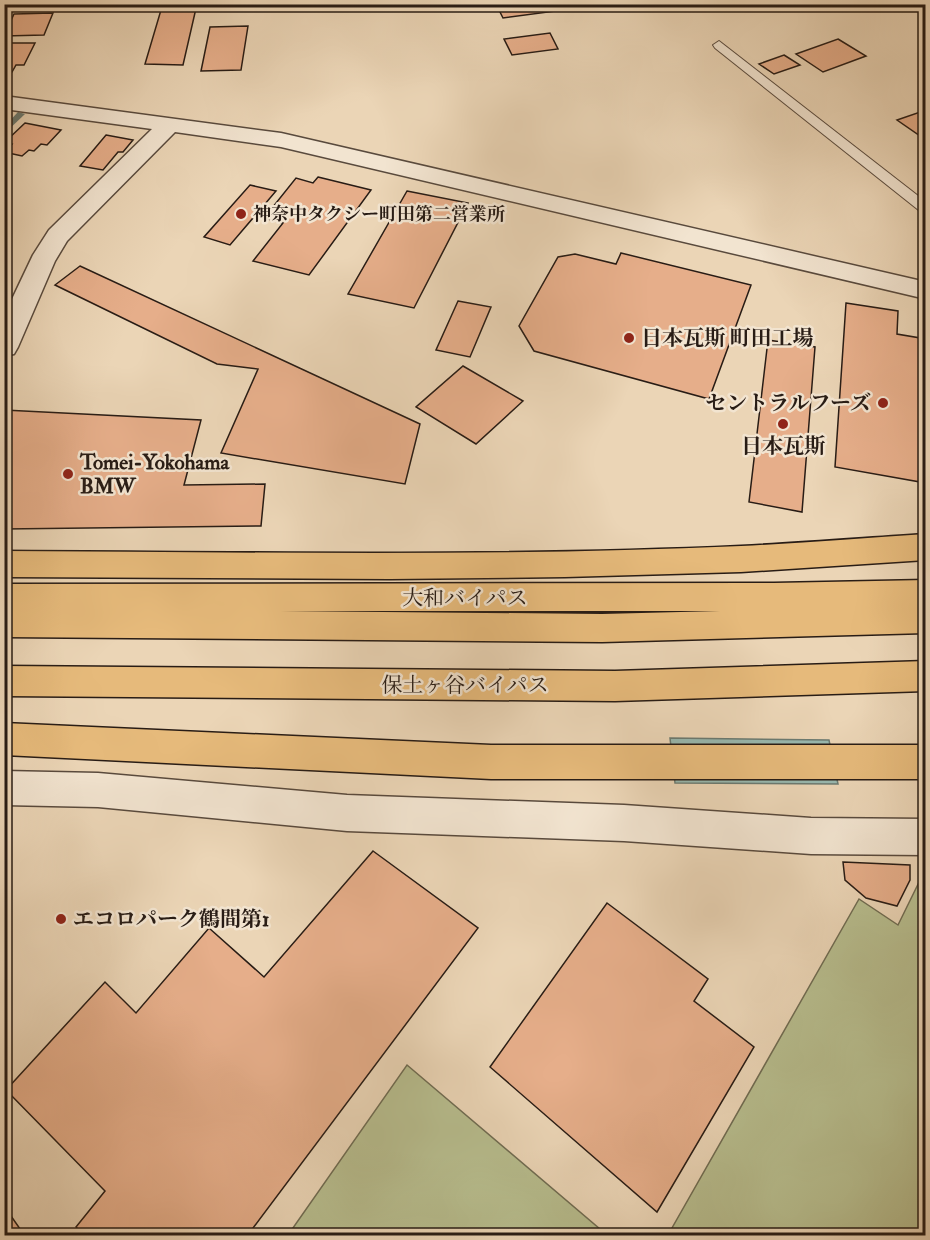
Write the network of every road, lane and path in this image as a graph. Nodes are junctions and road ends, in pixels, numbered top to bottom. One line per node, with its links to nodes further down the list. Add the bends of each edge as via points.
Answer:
1 (719, 45): 4 (lane)
2 (4, 102): 3 (street)
3 (170, 124): 5 (street, via 281,140); 6 (street, via 58,236 42,261)
4 (926, 209)
5 (926, 291)
6 (4, 347)
7 (926, 547): 8 (highway, via 741,559 565,564)
8 (4, 564)
9 (926, 593): 10 (highway, 大和バイパス, via 751,598)
10 (4, 598)
11 (926, 619): 12 (highway, via 602,628)
12 (4, 623)
13 (926, 676): 14 (highway, 保土ヶ谷バイパス, via 615,686)
14 (4, 681)
15 (4, 695): 16 (highway, via 652,701)
16 (926, 698)
17 (4, 739): 18 (highway, via 491,762)
18 (926, 762)
19 (4, 788): 20 (street, via 98,790 347,813 624,823 811,836)
20 (926, 837)

